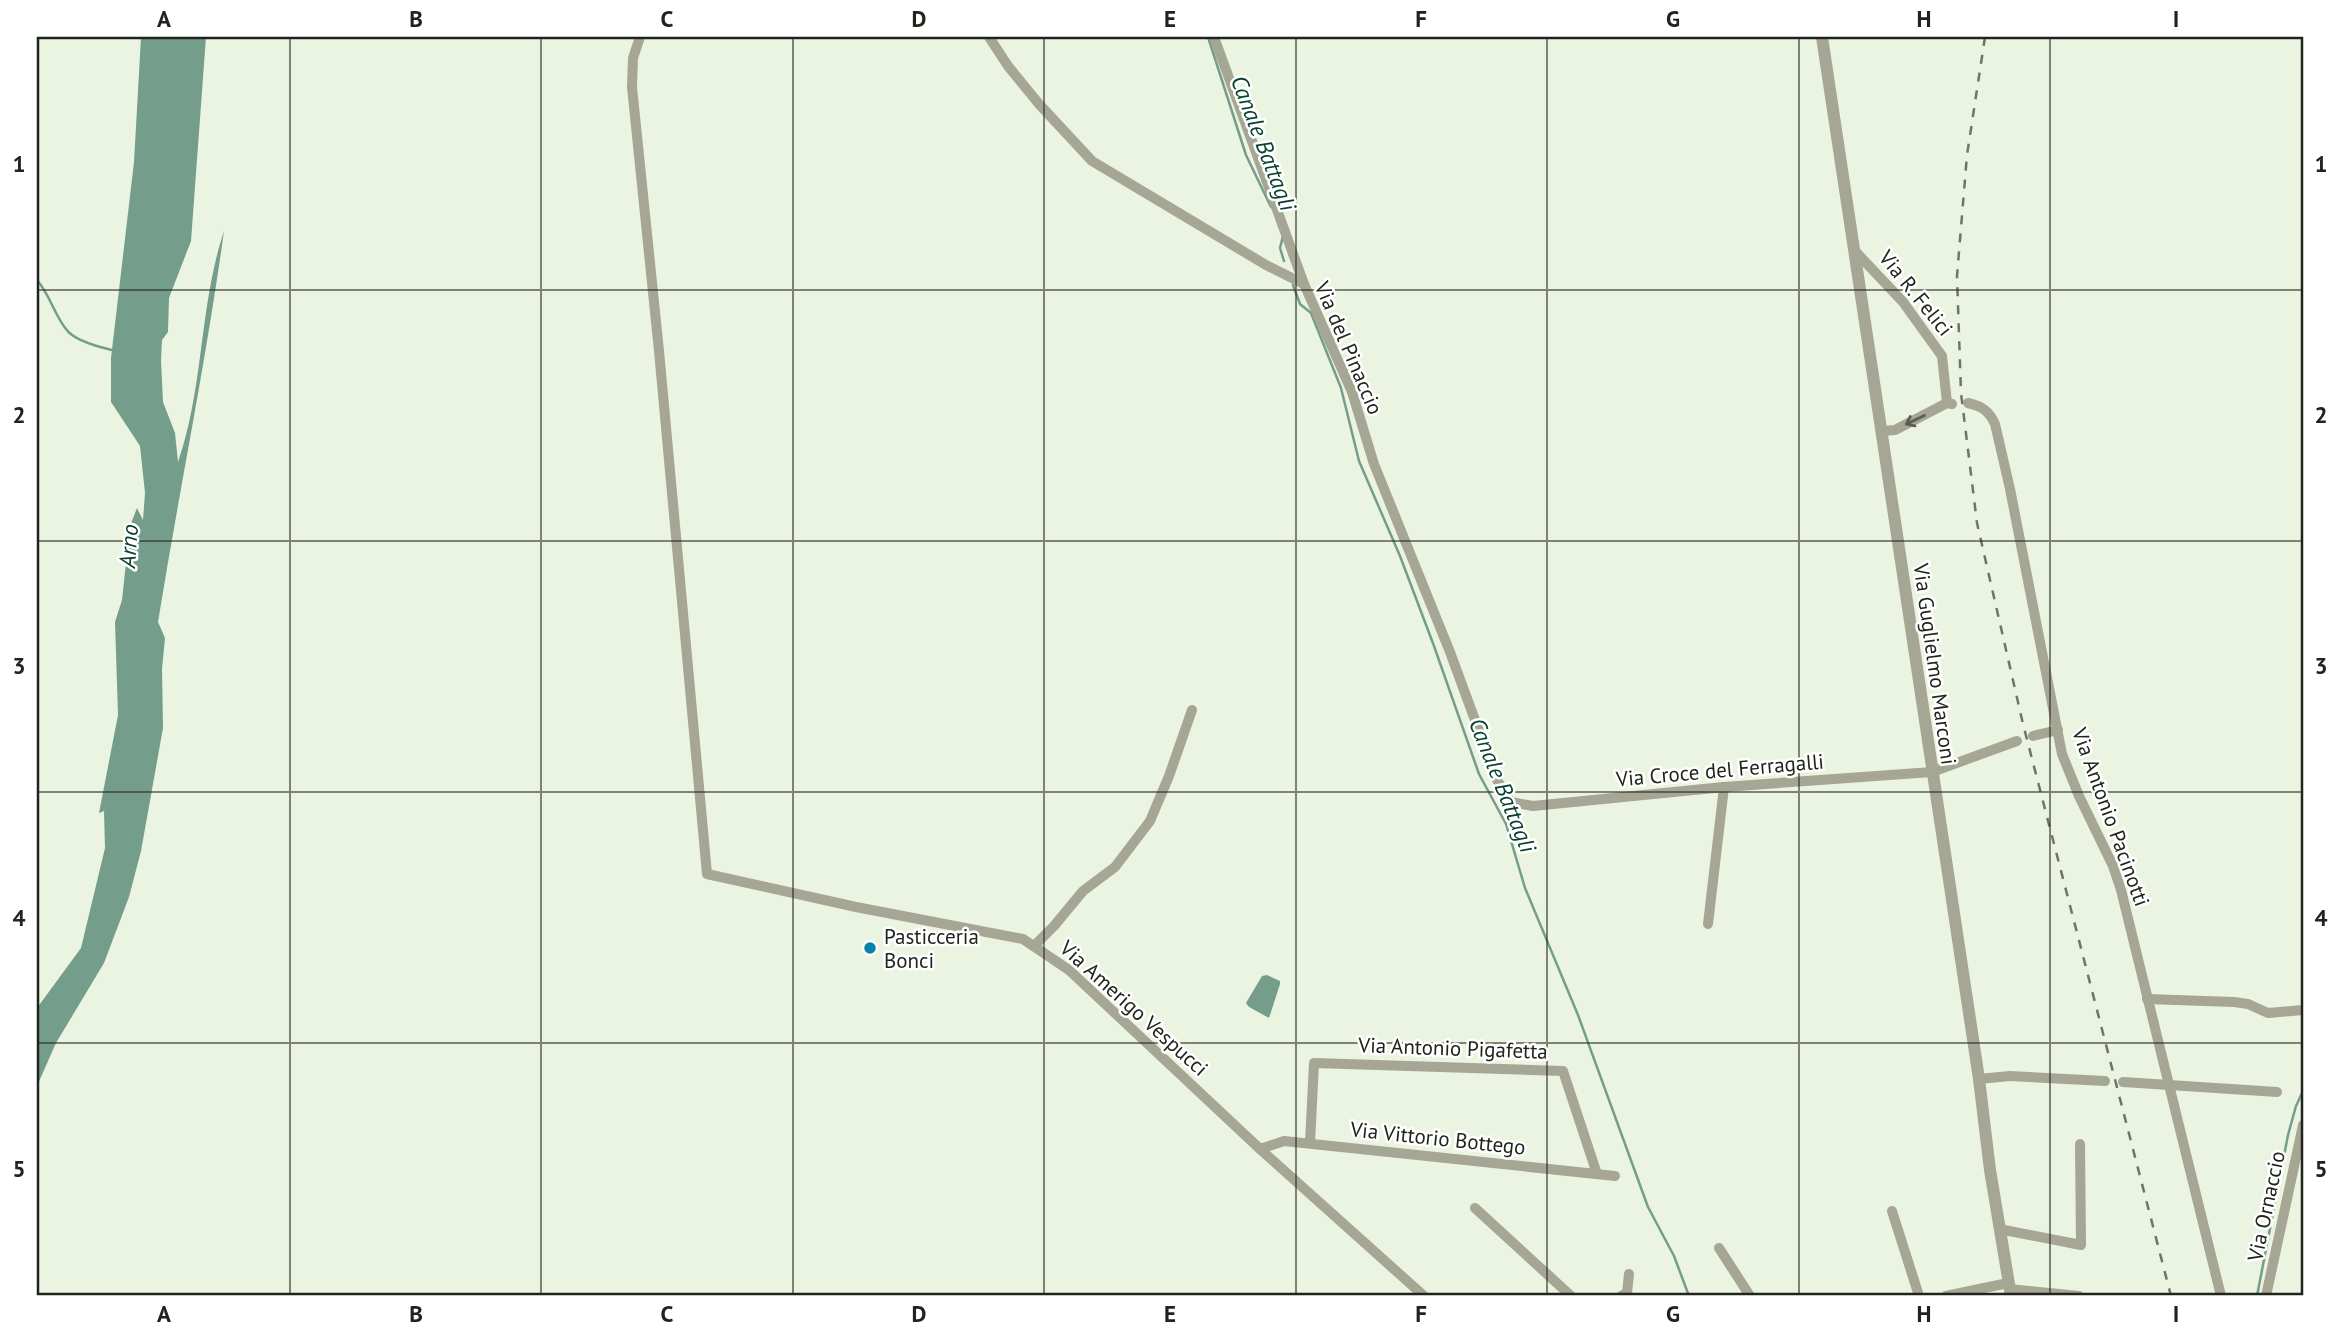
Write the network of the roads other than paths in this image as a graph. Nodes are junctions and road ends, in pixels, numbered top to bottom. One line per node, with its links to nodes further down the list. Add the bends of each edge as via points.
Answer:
1 (640, 37): 17 (street, Via Amerigo Vespucci, via 633,58 632,87 708,874 1023,939)
2 (989, 37): 6 (street, Via del Pinaccio, via 1007,66 1092,161)
3 (1214, 37): 6 (street)
4 (1822, 37): 5 (street, Via Guglielmo Marconi)
5 (1856, 251): 8 (street, Via Guglielmo Marconi); 8 (street, Via R. Felici, one-way to 8, via 1903,302 1942,356 1949,404 1895,430)
6 (1304, 284): 15 (street, Via del Pinaccio, via 1352,392 1374,464 1497,780)
7 (1968, 403): 10 (street, Via Antonio Pacinotti, via 1980,405 1995,424)
8 (1882, 431): 13 (street, Via Guglielmo Marconi)
9 (1192, 710): 17 (street, via 1150,821 1115,867 1083,891)
10 (2058, 730): 11 (street); 18 (street, Via Antonio Pacinotti, via 2074,785 2121,890)
11 (2033, 736)
12 (2017, 741): 13 (street, Via Croce del Ferragalli)
13 (1932, 772): 14 (street, Via Croce del Ferragalli); 20 (street, Via Guglielmo Marconi)
14 (1724, 787): 15 (street, Via Croce del Ferragalli, via 1533,806); 16 (street)
15 (1511, 802)
16 (1708, 924)
17 (1035, 946): 28 (street, Via Amerigo Vespucci, via 1069,970)
18 (2147, 999): 19 (street, via 2234,1002 2268,1013); 23 (street, Via Antonio Pacinotti)
19 (2303, 1010)
20 (1979, 1079): 21 (street); 33 (street, Via Guglielmo Marconi)
21 (2105, 1081)
22 (2123, 1082): 23 (street)
23 (2170, 1083): 24 (street); 44 (street, Via Antonio Pacinotti)
24 (2277, 1092)
25 (2303, 1125): 45 (street, Via Ornaccio)
26 (1310, 1143): 28 (street, Via Vittorio Bottego, via 1284,1140); 29 (street, Via Vittorio Bottego); 29 (street, Via Antonio Pigafetta, via 1314,1063 1563,1071)
27 (2080, 1144): 33 (street, via 2081,1245)
28 (1260, 1149): 37 (street, Via Amerigo Vespucci)
29 (1597, 1174): 30 (street, Via Vittorio Bottego)
30 (1615, 1175)
31 (1475, 1208): 38 (street)
32 (1892, 1211): 41 (street)
33 (1999, 1229): 36 (street, Via Guglielmo Marconi)
34 (1719, 1248): 40 (street)
35 (1629, 1274): 39 (street, via 1627,1293)
36 (2009, 1289): 42 (street); 43 (street)
37 (1424, 1296)
38 (1571, 1296)
39 (1621, 1296)
40 (1750, 1296)
41 (1919, 1296)
42 (1946, 1296)
43 (2079, 1296)
44 (2221, 1296)
45 (2266, 1296)

